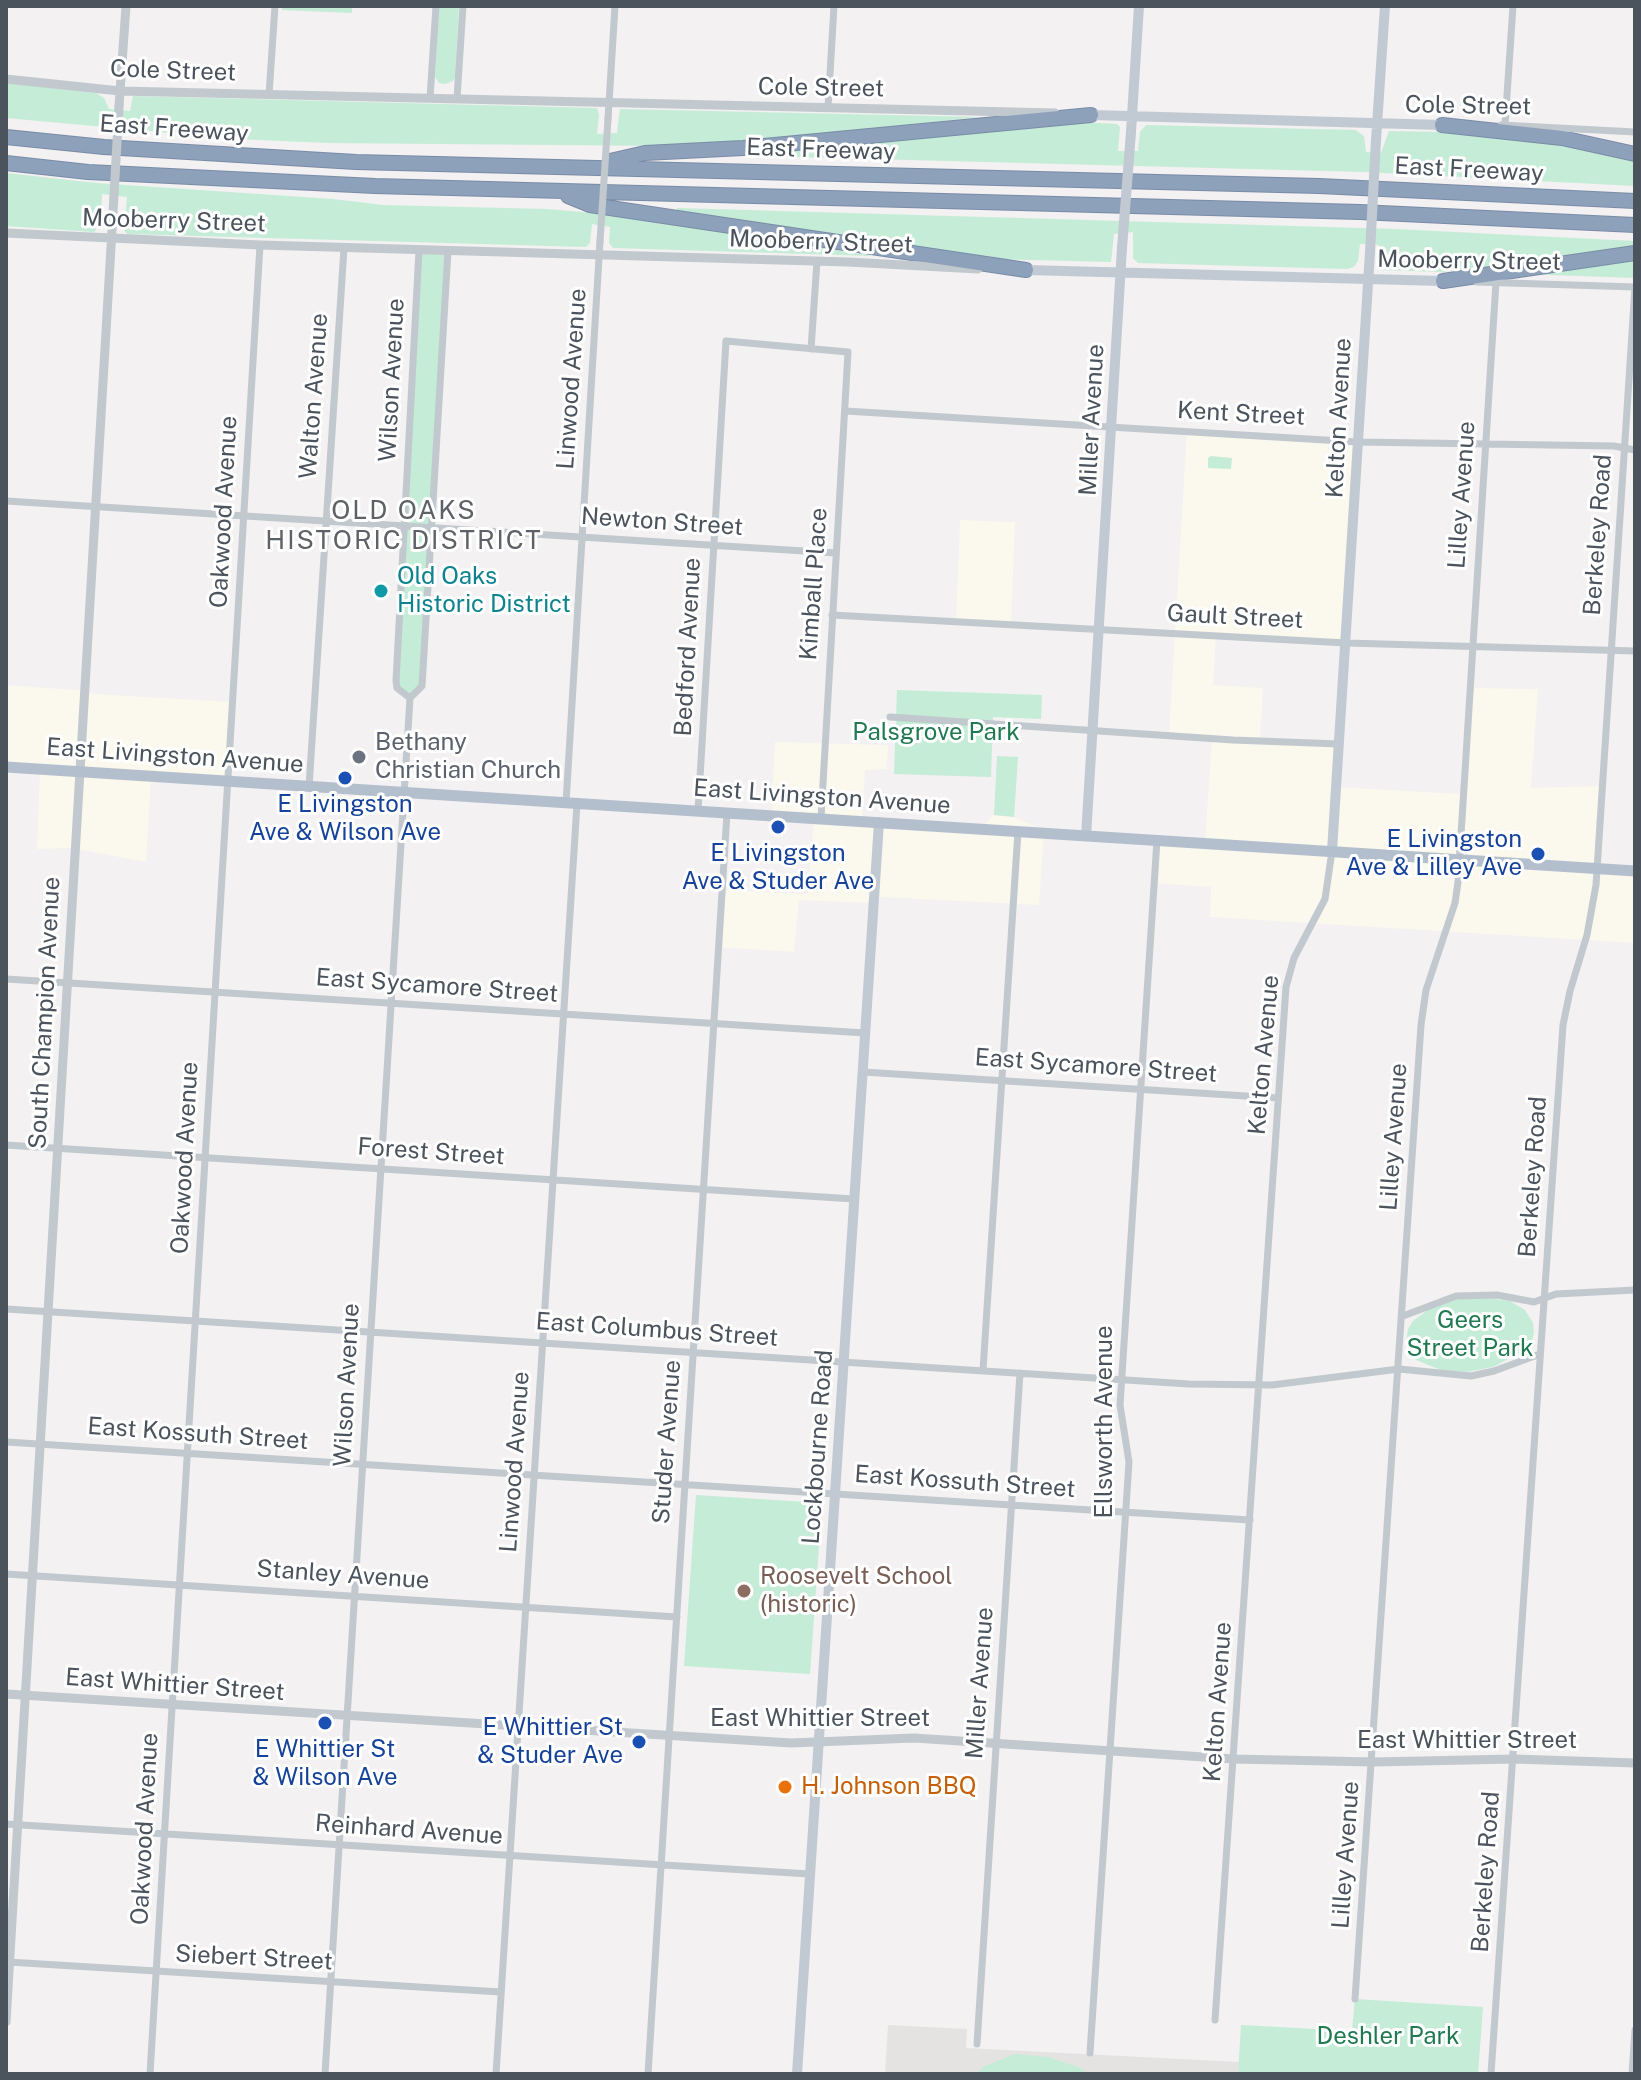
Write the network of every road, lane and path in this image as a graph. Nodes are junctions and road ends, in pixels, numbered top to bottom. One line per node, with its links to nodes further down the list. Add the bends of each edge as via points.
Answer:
1 (126, 6): 11 (street, South Champion Avenue)
2 (275, 6): 12 (street)
3 (436, 6): 13 (street)
4 (463, 6): 14 (street)
5 (615, 6): 15 (street, Linwood Avenue)
6 (834, 6): 16 (street)
7 (1139, 6): 18 (main road, Miller Avenue)
8 (1385, 6): 19 (main road, Kelton Avenue)
9 (1513, 6): 21 (street)
10 (6, 79): 11 (street, Cole Street)
11 (120, 91): 12 (street, Cole Street); 31 (street, South Champion Avenue, bridge)
12 (269, 95): 13 (street, Cole Street)
13 (430, 98): 14 (street, Cole Street)
14 (457, 98): 15 (street, Cole Street)
15 (609, 102): 16 (street, Cole Street); 37 (street, Linwood Avenue, bridge)
16 (828, 108): 17 (street, Cole Street)
17 (1091, 115): 18 (main road, Cole Street); 26 (highway, via 645,153)
18 (1132, 117): 19 (main road, Cole Street); 40 (main road, Miller Avenue, bridge)
19 (1377, 124): 20 (main road, Cole Street); 41 (main road, Kelton Avenue, bridge)
20 (1442, 125): 21 (street, Cole Street); 24 (highway, via 1562,138)
21 (1505, 125): 22 (street, Cole Street)
22 (1635, 132)
23 (6, 137): 26 (highway, East Freeway, via 229,156)
24 (1635, 154)
25 (6, 163): 27 (highway, East Freeway, via 88,172)
26 (586, 166): 28 (highway, East Freeway, via 1319,186)
27 (557, 191): 29 (highway, East Freeway, via 1360,212); 39 (highway, via 590,205)
28 (1635, 201)
29 (1635, 225)
30 (6, 233): 31 (street, Mooberry Street)
31 (112, 240): 32 (street, Mooberry Street); 53 (street, South Champion Avenue)
32 (260, 245): 33 (street, Mooberry Street); 54 (street, Oakwood Avenue)
33 (344, 248): 34 (street, Mooberry Street); 55 (street, Walton Avenue)
34 (419, 250): 35 (street, Mooberry Street); 56 (street, Wilson Avenue)
35 (448, 251): 37 (street, Mooberry Street); 57 (street, Wilson Avenue)
36 (1635, 253): 42 (highway)
37 (599, 255): 38 (street, Mooberry Street); 58 (street, Linwood Avenue)
38 (817, 261): 39 (street, Mooberry Street); 45 (street)
39 (1026, 270): 40 (main road, Mooberry Street)
40 (1121, 272): 41 (main road, Mooberry Street); 47 (main road, Miller Avenue)
41 (1368, 278): 42 (main road, Mooberry Street); 48 (main road, Kelton Avenue)
42 (1443, 281): 43 (street, Mooberry Street)
43 (1496, 282): 44 (street, Mooberry Street); 49 (street, Lilley Avenue)
44 (1635, 287): 50 (street, Berkeley Road)
45 (811, 349): 46 (street, Kimball Place, via 848,352); 59 (street, Bedford Avenue, via 726,341)
46 (845, 411): 47 (street, Kent Street); 60 (street, Kimball Place)
47 (1111, 427): 48 (street, Kent Street); 62 (main road, Miller Avenue)
48 (1358, 442): 49 (street, Kent Street); 63 (main road, Kelton Avenue)
49 (1485, 444): 50 (street, Kent Street); 64 (street, Lilley Avenue)
50 (1624, 448): 51 (street, Kent Street); 65 (street, Berkeley Road)
51 (1635, 450)
52 (6, 501): 53 (street, Newton Street)
53 (96, 507): 54 (street, Newton Street); 72 (street, South Champion Avenue)
54 (244, 515): 55 (street, Newton Street); 73 (street, Oakwood Avenue)
55 (326, 521): 56 (street, Newton Street); 74 (street, Walton Avenue)
56 (404, 525): 57 (street, Newton Street); 67 (street, Wilson Avenue, via 396,681)
57 (432, 527): 58 (street, Newton Street); 67 (street, Wilson Avenue, via 422,686)
58 (582, 537): 59 (street, Newton Street); 76 (street, Linwood Avenue)
59 (714, 545): 60 (street, Newton Street); 77 (street, Bedford Avenue)
60 (836, 553): 61 (street, Kimball Place)
61 (832, 615): 62 (street, Gault Street); 79 (street, Kimball Place)
62 (1099, 629): 63 (street, Gault Street); 69 (main road, Miller Avenue)
63 (1346, 643): 64 (street, Gault Street); 70 (main road, Kelton Avenue)
64 (1473, 646): 65 (street, Gault Street); 85 (street, Lilley Avenue)
65 (1611, 649): 66 (street, Gault Street); 86 (street, Berkeley Road)
66 (1635, 651)
67 (410, 698): 75 (street, Wilson Avenue)
68 (890, 717): 69 (street)
69 (1093, 731): 70 (street); 82 (main road, Miller Avenue)
70 (1339, 744): 84 (main road, Kelton Avenue)
71 (6, 767): 72 (main road, East Livingston Avenue)
72 (79, 772): 73 (main road, East Livingston Avenue); 89 (street, South Champion Avenue)
73 (228, 782): 74 (main road, East Livingston Avenue); 90 (street, Oakwood Avenue)
74 (309, 787): 75 (main road, East Livingston Avenue)
75 (404, 792): 76 (main road, East Livingston Avenue); 91 (street, Wilson Avenue)
76 (572, 804): 77 (main road, East Livingston Avenue); 92 (street, Linwood Avenue)
77 (698, 811): 78 (main road, East Livingston Avenue)
78 (727, 813): 79 (main road, East Livingston Avenue); 93 (street, Studer Avenue)
79 (821, 818): 80 (main road, East Livingston Avenue)
80 (879, 822): 81 (main road, East Livingston Avenue); 94 (main road, Lockbourne Road)
81 (1018, 831): 82 (main road, East Livingston Avenue); 96 (street)
82 (1086, 836): 83 (main road, East Livingston Avenue)
83 (1157, 840): 84 (main road, East Livingston Avenue); 97 (street, Ellsworth Avenue)
84 (1332, 851): 85 (main road, East Livingston Avenue); 98 (street, Kelton Avenue, via 1325,899 1294,958 1286,987)
85 (1459, 859): 86 (main road, East Livingston Avenue); 110 (street, Lilley Avenue, via 1455,903 1423,1014)
86 (1596, 868): 87 (main road, East Livingston Avenue); 107 (street, Berkeley Road, via 1589,927 1563,1025)
87 (1635, 871)
88 (6, 979): 89 (street, East Sycamore Street)
89 (67, 983): 90 (street, East Sycamore Street); 100 (street, South Champion Avenue)
90 (215, 992): 91 (street, East Sycamore Street); 101 (street, Oakwood Avenue)
91 (390, 1003): 92 (street, East Sycamore Street); 102 (street, Wilson Avenue)
92 (564, 1014): 93 (street, East Sycamore Street); 103 (street, Linwood Avenue)
93 (714, 1023): 94 (street, East Sycamore Street); 104 (street, Studer Avenue)
94 (865, 1033): 95 (main road, Lockbourne Road)
95 (863, 1072): 96 (street, East Sycamore Street); 105 (main road, Lockbourne Road)
96 (1002, 1080): 97 (street, East Sycamore Street); 118 (street)
97 (1140, 1089): 98 (street, East Sycamore Street); 120 (street, Ellsworth Avenue)
98 (1278, 1098): 121 (street, Kelton Avenue)
99 (6, 1145): 100 (street, Forest Street)
100 (57, 1148): 101 (street, Forest Street); 109 (street, South Champion Avenue)
101 (205, 1158): 102 (street, Forest Street); 111 (street, Oakwood Avenue)
102 (380, 1169): 103 (street, Forest Street); 112 (street, Wilson Avenue)
103 (553, 1180): 104 (street, Forest Street); 113 (street, Linwood Avenue)
104 (703, 1189): 105 (street, Forest Street); 114 (street, Studer Avenue)
105 (854, 1199): 116 (main road, Lockbourne Road)
106 (1635, 1290): 107 (street)
107 (1545, 1299): 110 (street, via 1456,1296); 115 (street, Berkeley Road)
108 (6, 1309): 109 (street, East Columbus Street)
109 (48, 1312): 111 (street, East Columbus Street); 123 (street, South Champion Avenue)
110 (1403, 1316): 117 (street, Lilley Avenue)
111 (195, 1321): 112 (street, East Columbus Street); 124 (street, Oakwood Avenue)
112 (370, 1332): 113 (street, East Columbus Street); 125 (street, Wilson Avenue)
113 (543, 1343): 114 (street, East Columbus Street); 126 (street, Linwood Avenue)
114 (693, 1352): 116 (street, East Columbus Street); 127 (street, Studer Avenue)
115 (1540, 1354): 117 (street, East Columbus Street, via 1471,1376); 148 (street, Berkeley Road)
116 (844, 1362): 118 (street, East Columbus Street); 128 (main road, Lockbourne Road)
117 (1399, 1369): 121 (street, East Columbus Street); 149 (street, Lilley Avenue)
118 (983, 1370): 119 (street, East Columbus Street)
119 (1020, 1373): 120 (street, East Columbus Street); 129 (street, Miller Avenue)
120 (1121, 1381): 121 (street, East Columbus Street); 130 (street, Ellsworth Avenue, via 1129,1462)
121 (1259, 1385): 131 (street, Kelton Avenue)
122 (6, 1442): 123 (street, East Kossuth Street)
123 (41, 1444): 124 (street, East Kossuth Street); 133 (street, South Champion Avenue)
124 (188, 1454): 125 (street, East Kossuth Street); 134 (street, Oakwood Avenue)
125 (362, 1464): 126 (street, East Kossuth Street); 135 (street, Wilson Avenue)
126 (534, 1475): 127 (street, East Kossuth Street); 136 (street, Linwood Avenue)
127 (685, 1485): 128 (street, East Kossuth Street); 137 (street, Studer Avenue)
128 (835, 1494): 129 (street, East Kossuth Street); 144 (main road, Lockbourne Road)
129 (1012, 1505): 130 (street, East Kossuth Street); 145 (street, Miller Avenue)
130 (1126, 1512): 131 (street, East Kossuth Street); 146 (street, Ellsworth Avenue)
131 (1250, 1520): 147 (street, Kelton Avenue)
132 (6, 1574): 133 (street, Stanley Avenue)
133 (33, 1575): 134 (street, Stanley Avenue); 139 (street, South Champion Avenue)
134 (180, 1585): 135 (street, Stanley Avenue); 140 (street, Oakwood Avenue)
135 (355, 1596): 136 (street, Stanley Avenue); 141 (street, Wilson Avenue)
136 (525, 1607): 137 (street, Stanley Avenue); 142 (street, Linwood Avenue)
137 (677, 1617): 143 (street, Studer Avenue)
138 (6, 1694): 139 (street, East Whittier Street)
139 (26, 1695): 140 (street, East Whittier Street); 152 (street, South Champion Avenue)
140 (172, 1705): 141 (street, East Whittier Street); 153 (street, Oakwood Avenue)
141 (347, 1716): 142 (street, East Whittier Street); 154 (street, Wilson Avenue)
142 (517, 1726): 143 (street, East Whittier Street); 155 (street, Linwood Avenue)
143 (669, 1736): 144 (street, East Whittier Street); 156 (street, Studer Avenue)
144 (819, 1742): 145 (street, East Whittier Street, via 914,1738); 157 (main road, Lockbourne Road)
145 (996, 1743): 146 (street, East Whittier Street); 166 (street, Miller Avenue)
146 (1110, 1750): 147 (street, East Whittier Street); 167 (street, Ellsworth Avenue)
147 (1234, 1759): 149 (street, East Whittier Street); 163 (street, Kelton Avenue)
148 (1514, 1759): 149 (street, East Whittier Street); 150 (street, East Whittier Street); 173 (street, Berkeley Road)
149 (1373, 1762): 162 (street, Lilley Avenue)
150 (1635, 1763)
151 (6, 1824): 152 (street, Reinhard Avenue)
152 (19, 1825): 153 (street, Reinhard Avenue); 158 (street, South Champion Avenue)
153 (165, 1834): 154 (street, Reinhard Avenue); 159 (street, Oakwood Avenue)
154 (339, 1846): 155 (street, Reinhard Avenue); 160 (street, Wilson Avenue)
155 (509, 1856): 156 (street, Reinhard Avenue); 161 (street, Linwood Avenue)
156 (661, 1865): 157 (street, Reinhard Avenue); 171 (street, Studer Avenue)
157 (809, 1874): 172 (main road, Lockbourne Road)
158 (8, 1962): 159 (street, Siebert Street); 164 (street, South Champion Avenue)
159 (156, 1972): 160 (street, Siebert Street); 168 (street, Oakwood Avenue)
160 (331, 1982): 161 (street, Siebert Street); 169 (street, Wilson Avenue)
161 (501, 1992): 170 (street, Linwood Avenue)
162 (1355, 1999)
163 (1215, 2020)
164 (6, 2022)
165 (1635, 2030): 174 (street)
166 (977, 2044)
167 (1090, 2053)
168 (150, 2074)
169 (325, 2074)
170 (496, 2074)
171 (648, 2074)
172 (797, 2074)
173 (1491, 2074)
174 (1632, 2074)

